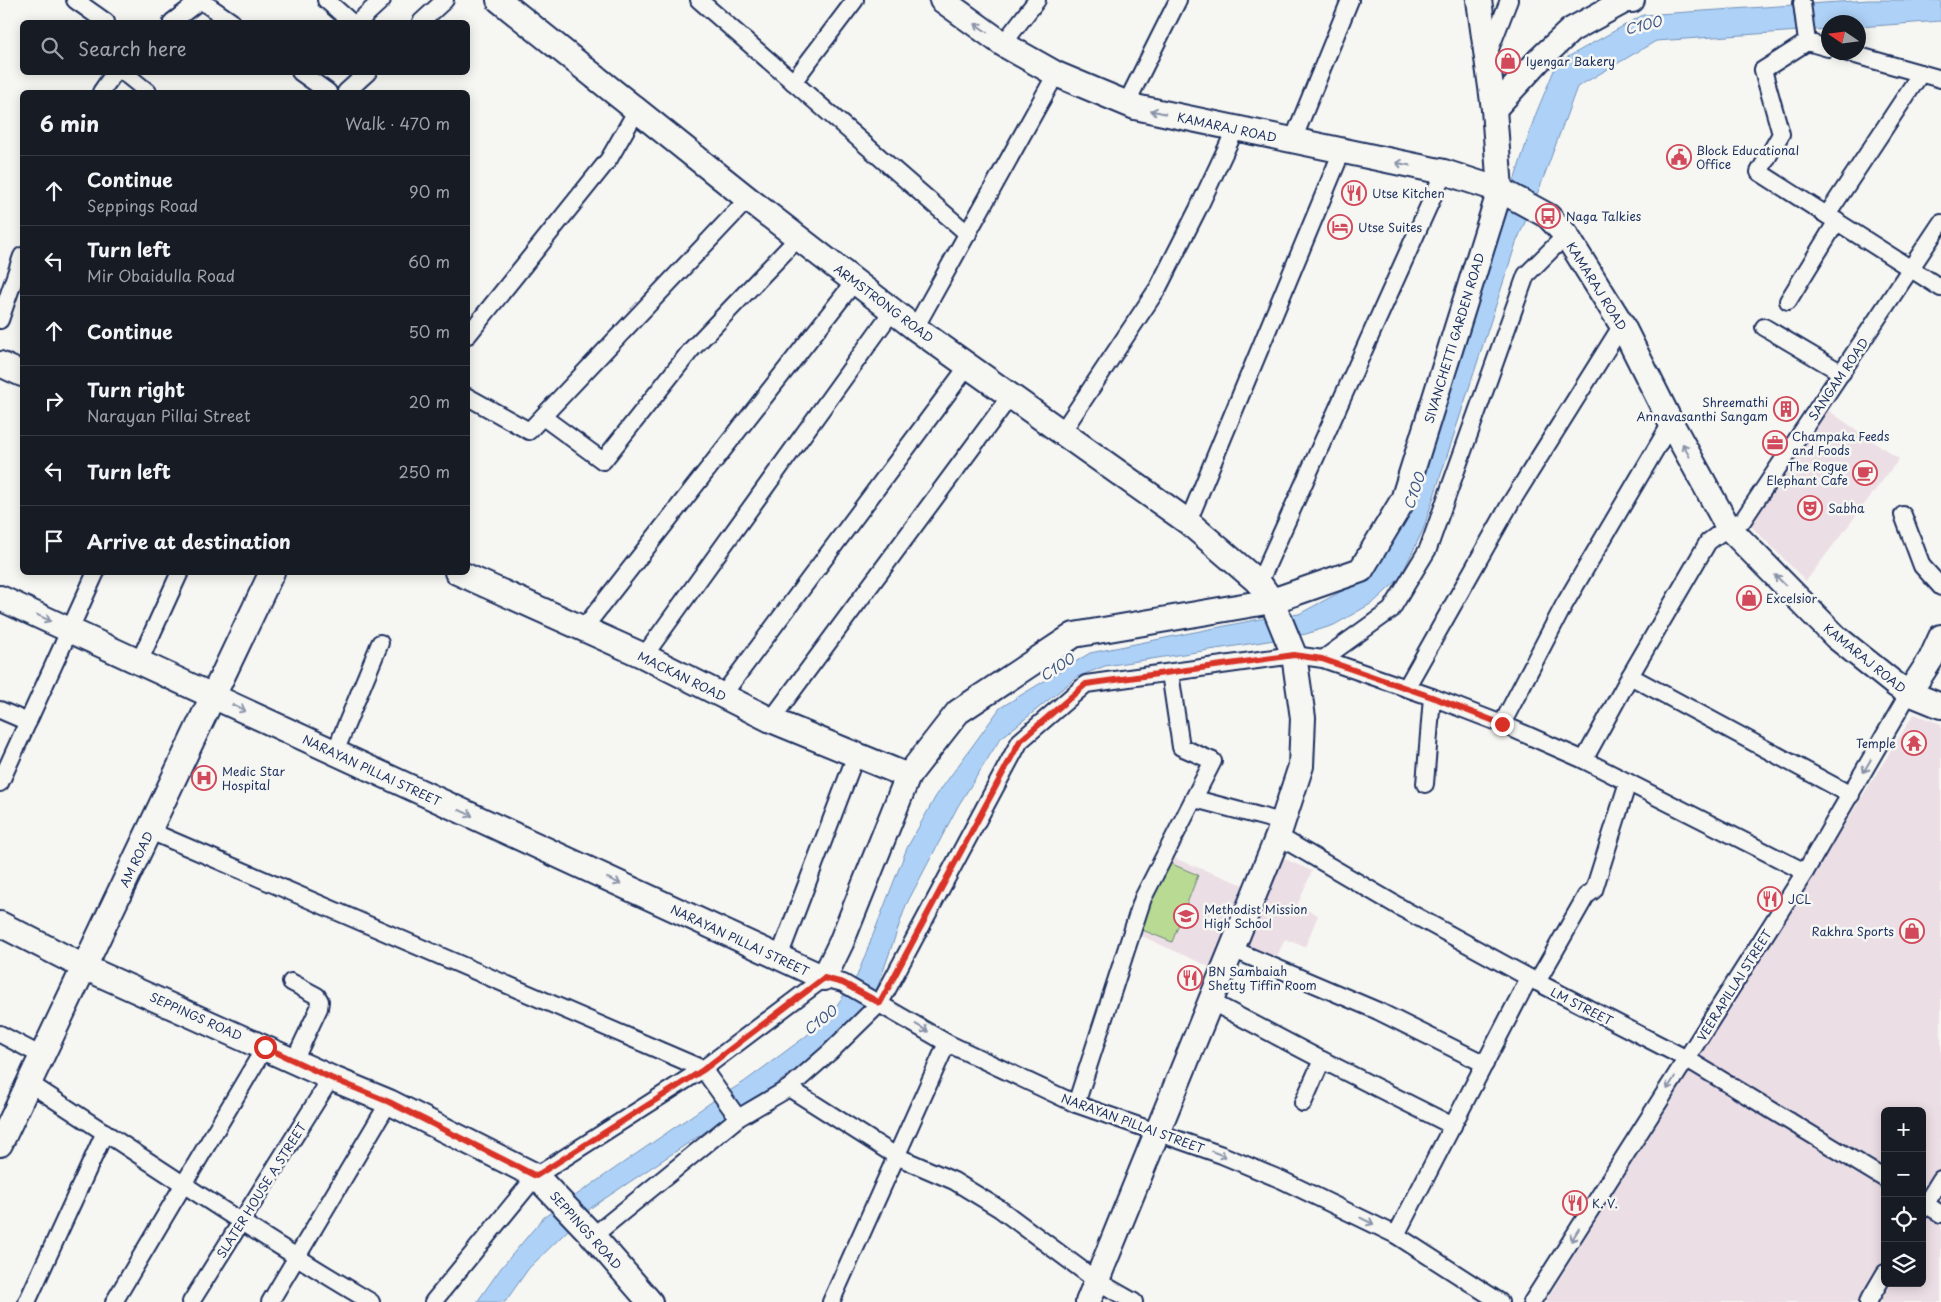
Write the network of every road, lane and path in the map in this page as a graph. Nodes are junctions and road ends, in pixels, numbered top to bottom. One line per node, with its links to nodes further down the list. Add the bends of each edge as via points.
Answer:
1 (75, 0): 18 (street)
2 (201, 0): 19 (street); 20 (street)
3 (326, 0): 21 (street)
4 (382, 0): 22 (street)
5 (445, 0): 23 (street)
6 (499, 0): 42 (street, ARMSTRONG ROAD)
7 (699, 0): 36 (street)
8 (855, 0): 36 (street)
9 (942, 0): 25 (street, KAMARAJ ROAD, one-way to 9)
10 (1037, 0): 25 (street)
11 (1178, 0): 41 (street)
12 (1350, 0): 45 (street)
13 (1480, 0): 27 (street, SIVANCHETTI GARDEN ROAD)
14 (1509, 0): 27 (street)
15 (1626, 0): 16 (street); 43 (street, via 1571,30)
16 (1632, 0)
17 (1802, 4): 24 (street)
18 (103, 20)
19 (175, 20)
20 (229, 20)
21 (349, 20)
22 (360, 20)
23 (423, 20)
24 (1806, 37): 26 (street); 50 (street, via 1763,70 1781,134 1759,172)
25 (1004, 44): 30 (street, KAMARAJ ROAD)
26 (1821, 44)
27 (1486, 58): 43 (street, SIVANCHETTI GARDEN ROAD)
28 (1866, 58): 29 (street)
29 (1921, 73): 35 (street); 50 (street)
30 (1056, 74): 41 (street, KAMARAJ ROAD); 52 (street)
31 (113, 75): 37 (street)
32 (127, 75): 38 (street)
33 (304, 75): 39 (street)
34 (365, 75): 40 (street)
35 (1941, 79)
36 (793, 82): 52 (street)
37 (102, 90)
38 (146, 90)
39 (325, 90)
40 (348, 90)
41 (1126, 104): 44 (street, KAMARAJ ROAD, one-way to 41)
42 (635, 109): 49 (street, ARMSTRONG ROAD); 65 (street, via 609,159)
43 (1494, 109): 48 (street, SIVANCHETTI GARDEN ROAD)
44 (1236, 128): 45 (street, KAMARAJ ROAD); 74 (street, via 1158,288)
45 (1293, 140): 46 (street, KAMARAJ ROAD)
46 (1342, 151): 47 (street, KAMARAJ ROAD, one-way to 46); 76 (street)
47 (1444, 172): 48 (street, KAMARAJ ROAD); 84 (street)
48 (1500, 190): 53 (street, KAMARAJ ROAD, via 1548,216); 84 (street, SIVANCHETTI GARDEN ROAD, via 1403,500 1361,570)
49 (748, 199): 54 (street, ARMSTRONG ROAD); 72 (street)
50 (1832, 218): 56 (street); 59 (street)
51 (1941, 223): 56 (street, SANGAM ROAD)
52 (968, 234): 64 (street)
53 (1566, 235): 62 (street, KAMARAJ ROAD); 91 (street, via 1526,275 1428,549 1391,610)
54 (799, 237): 57 (street, ARMSTRONG ROAD); 72 (street, via 691,350 603,461)
55 (20, 262): 61 (street)
56 (1911, 269): 58 (street); 69 (street, SANGAM ROAD)
57 (855, 281): 60 (street, ARMSTRONG ROAD); 85 (street)
58 (1941, 288)
59 (1788, 301)
60 (893, 310): 64 (street, ARMSTRONG ROAD); 90 (street)
61 (0, 320)
62 (1622, 325): 73 (street, KAMARAJ ROAD); 95 (street, via 1510,504)
63 (1764, 327): 69 (street)
64 (915, 328): 67 (street, ARMSTRONG ROAD)
65 (470, 333)
66 (0, 364): 68 (street)
67 (968, 366): 70 (street, ARMSTRONG ROAD); 98 (street)
68 (20, 373)
69 (1842, 373): 77 (street, SANGAM ROAD, via 1743,520)
70 (1011, 396): 74 (street, ARMSTRONG ROAD); 102 (street)
71 (470, 398): 72 (street, via 529,431)
72 (543, 417)
73 (1671, 423): 77 (street, KAMARAJ ROAD, one-way to 73); 104 (street, via 1564,605)
74 (1062, 432): 76 (street, ARMSTRONG ROAD)
75 (1903, 515): 82 (street, via 1922,566)
76 (1188, 522): 84 (street, ARMSTRONG ROAD)
77 (1728, 527): 94 (street, SANGAM ROAD, via 1708,542); 96 (street, KAMARAJ ROAD, one-way to 77, via 1836,637)
78 (95, 575): 86 (street)
79 (179, 575): 92 (street)
80 (271, 575): 97 (street, AM ROAD)
81 (464, 575): 85 (street, MACKAN ROAD)
82 (1941, 586)
83 (0, 598): 86 (street, NARAYAN PILLAI STREET, one-way to 86)
84 (1269, 599): 89 (street); 108 (street, SIVANCHETTI GARDEN ROAD, via 1074,635 958,712)
85 (584, 629): 90 (street, MACKAN ROAD)
86 (70, 630): 92 (street, NARAYAN PILLAI STREET); 103 (street)
87 (1941, 637): 96 (street, VEERAPILLAI STREET)
88 (380, 642): 105 (street)
89 (1291, 647): 91 (street); 93 (street); 114 (street, via 1303,718 1301,766)
90 (644, 656): 98 (street, MACKAN ROAD)
91 (1322, 659): 95 (street)
92 (139, 662): 97 (street, NARAYAN PILLAI STREET)
93 (1170, 672): 113 (street, via 1181,747 1213,761); 124 (street, via 1086,684 1020,741)
94 (1630, 676): 107 (street, SANGAM ROAD); 112 (street)
95 (1406, 688): 99 (street)
96 (1909, 694): 100 (street, KAMARAJ ROAD); 112 (street, VEERAPILLAI STREET, one-way to 112)
97 (212, 696): 105 (street, NARAYAN PILLAI STREET, one-way to 105); 115 (street, AM ROAD)
98 (722, 696): 102 (street, MACKAN ROAD)
99 (1432, 697): 104 (street); 111 (street)
100 (1941, 706)
101 (0, 710): 103 (street)
102 (771, 720): 106 (street, MACKAN ROAD)
103 (28, 722): 110 (street)
104 (1502, 724): 107 (street)
105 (335, 752): 119 (street, NARAYAN PILLAI STREET, one-way to 119)
106 (856, 754): 108 (street, MACKAN ROAD); 119 (street)
107 (1584, 760): 109 (street)
108 (908, 776): 122 (street, SIVANCHETTI GARDEN ROAD, via 841,943)
109 (1628, 782): 116 (street); 121 (street, via 1594,890 1586,896)
110 (0, 783)
111 (1425, 784)
112 (1851, 794): 116 (street, VEERAPILLAI STREET)
113 (1195, 799): 114 (street, LM STREET); 140 (street, via 1143,898)
114 (1280, 829): 118 (street); 121 (street, LM STREET, via 1403,909)
115 (150, 831): 120 (street, AM ROAD); 134 (street)
116 (1805, 872): 130 (street, VEERAPILLAI STREET)
117 (0, 924): 120 (street, SEPPINGS ROAD)
118 (1232, 949): 125 (street); 133 (street, via 1378,1011)
119 (779, 958): 122 (street, NARAYAN PILLAI STREET)
120 (84, 967): 128 (street, SEPPINGS ROAD); 129 (street, AM ROAD)
121 (1533, 980): 130 (street, LM STREET); 133 (street)
122 (834, 981): 124 (street, NARAYAN PILLAI STREET); 134 (street)
123 (291, 982): 132 (street, via 317,996 320,1001)
124 (877, 1001): 127 (street, NARAYAN PILLAI STREET, one-way to 127); 137 (street, via 830,1052)
125 (1210, 1002): 131 (street); 144 (street)
126 (0, 1034): 129 (street)
127 (947, 1044): 140 (street, NARAYAN PILLAI STREET); 146 (street)
128 (265, 1047): 132 (street, SEPPINGS ROAD); 150 (street)
129 (42, 1056): 136 (street, AM ROAD)
130 (1687, 1059): 148 (street, LM STREET); 170 (street, VEERAPILLAI STREET, one-way to 170)
131 (1322, 1060): 139 (street); 142 (street)
132 (294, 1061): 135 (street, SEPPINGS ROAD)
133 (1485, 1064): 142 (street)
134 (703, 1070): 141 (street); 147 (street)
135 (331, 1078): 138 (street, SEPPINGS ROAD); 154 (street, SLATER HOUSE A STREET)
136 (29, 1083): 143 (street); 145 (street, AM ROAD)
137 (789, 1088): 141 (street); 146 (street)
138 (389, 1102): 147 (street, SEPPINGS ROAD); 157 (street)
139 (1303, 1103)
140 (1076, 1104): 144 (street, NARAYAN PILLAI STREET)
141 (738, 1118): 156 (street)
142 (1453, 1126): 155 (street)
143 (105, 1132): 150 (street); 160 (street)
144 (1157, 1132): 155 (street, NARAYAN PILLAI STREET, one-way to 155, via 1282,1180); 159 (street)
145 (0, 1144)
146 (896, 1156): 159 (street, via 954,1181 1000,1209); 167 (street)
147 (536, 1176): 156 (street, SEPPINGS ROAD); 165 (street)
148 (1881, 1177)
149 (1941, 1179): 151 (street)
150 (183, 1185): 154 (street); 161 (street)
151 (1926, 1202)
152 (1926, 1206): 153 (street)
153 (1941, 1214)
154 (240, 1222): 157 (street); 162 (street, SLATER HOUSE A STREET)
155 (1396, 1235): 169 (street, NARAYAN PILLAI STREET)
156 (593, 1236): 166 (street, SEPPINGS ROAD)
157 (297, 1258): 163 (street); 164 (street)
158 (1881, 1281): 171 (street)
159 (1093, 1292): 168 (street)
160 (27, 1302)
161 (114, 1302)
162 (191, 1302)
163 (270, 1302)
164 (371, 1302)
165 (433, 1302)
166 (650, 1302)
167 (831, 1302)
168 (1134, 1302)
169 (1500, 1302)
170 (1532, 1302)
171 (1868, 1302)

